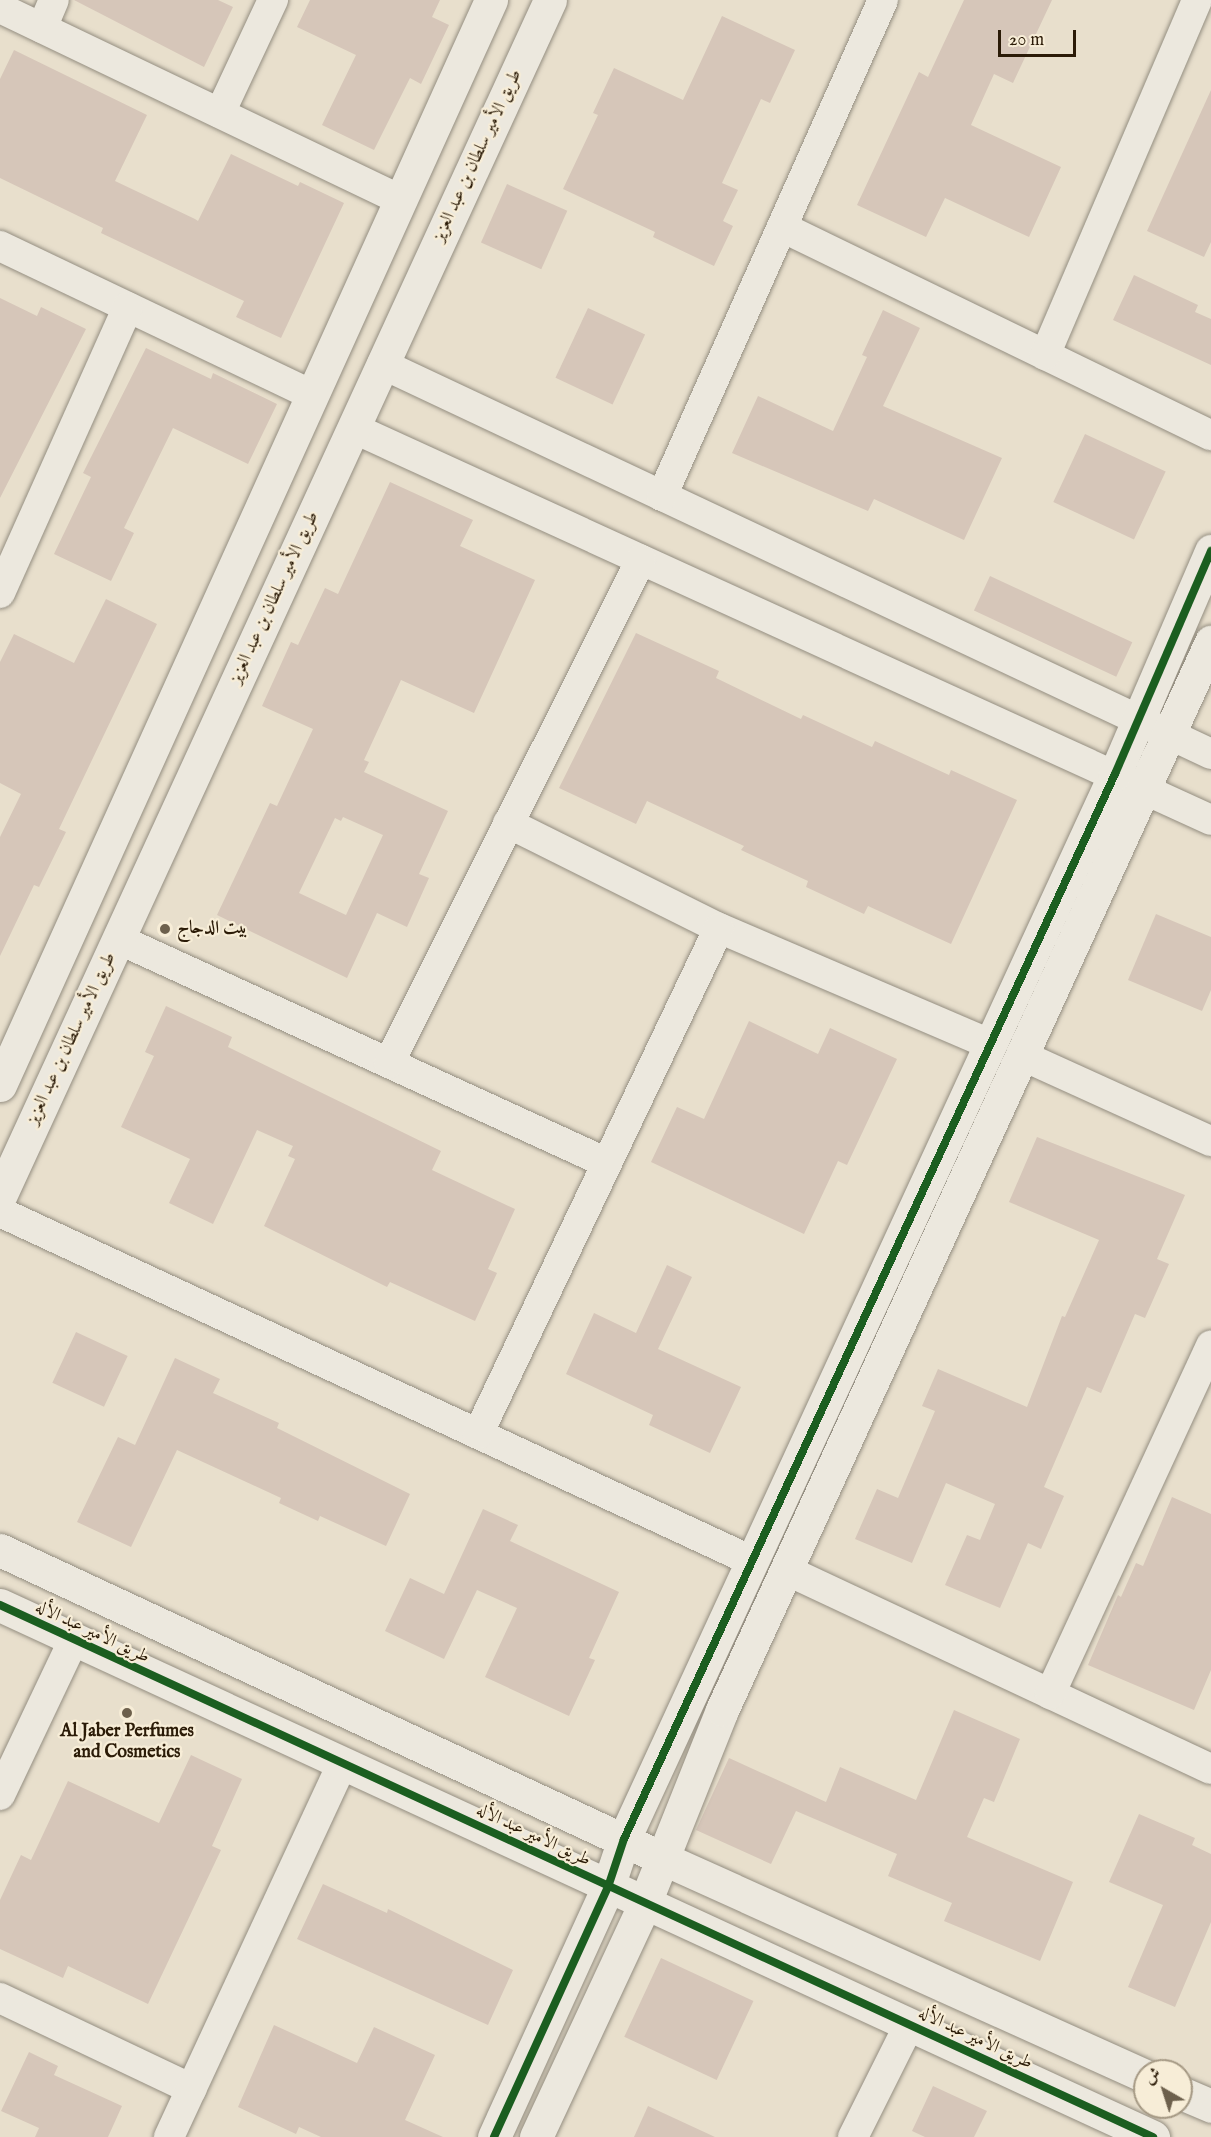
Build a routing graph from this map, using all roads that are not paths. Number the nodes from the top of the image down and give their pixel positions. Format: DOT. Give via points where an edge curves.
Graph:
graph roads {
  1 [pos="54,0"];
  2 [pos="273,0"];
  3 [pos="491,0"];
  4 [pos="550,0"];
  5 [pos="883,0"];
  6 [pos="1197,0"];
  7 [pos="0,8"];
  8 [pos="42,28"];
  9 [pos="220,113"];
  10 [pos="401,200"];
  11 [pos="782,227"];
  12 [pos="0,246"];
  13 [pos="128,307"];
  14 [pos="1045,355"];
  15 [pos="382,364"];
  16 [pos="312,395"];
  17 [pos="353,428"];
  18 [pos="1211,435"];
  19 [pos="662,496"];
  20 [pos="1211,551"];
  21 [pos="641,559"];
  22 [pos="0,593"];
  23 [pos="1211,642"];
  24 [pos="1137,720"];
  25 [pos="1171,736"];
  26 [pos="1211,754"];
  27 [pos="1115,774"];
  28 [pos="1146,790"];
  29 [pos="1211,820"];
  30 [pos="508,823"];
  31 [pos="719,928"];
  32 [pos="118,939"];
  33 [pos="990,1044"];
  34 [pos="1021,1055"];
  35 [pos="389,1063"];
  36 [pos="0,1082"];
  37 [pos="1211,1141"];
  38 [pos="607,1163"];
  39 [pos="0,1196"];
  40 [pos="0,1212"];
  41 [pos="1211,1345"];
  42 [pos="478,1434"];
  43 [pos="0,1550"];
  44 [pos="752,1561"];
  45 [pos="786,1570"];
  46 [pos="0,1605"];
  47 [pos="73,1641"];
  48 [pos="1050,1694"];
  49 [pos="342,1765"];
  50 [pos="1211,1768"];
  51 [pos="0,1795"];
  52 [pos="624,1839"];
  53 [pos="664,1859"];
  54 [pos="608,1887"];
  55 [pos="644,1905"];
  56 [pos="0,1998"];
  57 [pos="909,2025"];
  58 [pos="1133,2071"];
  59 [pos="192,2089"];
  60 [pos="170,2137"];
  61 [pos="494,2137"];
  62 [pos="536,2137"];
  63 [pos="853,2137"];
  64 [pos="1154,2137"];
  1 -- 8 [label="street"];
  2 -- 9 [label="street"];
  3 -- 10 [label="street"];
  4 -- 15 [label="street, طريق الأمير سلطان بن عبد العزيز"];
  5 -- 11 [label="street"];
  6 -- 14 [label="street"];
  7 -- 8 [label="street"];
  8 -- 9 [label="street"];
  9 -- 10 [label="street"];
  10 -- 16 [label="street"];
  11 -- 14 [label="street"];
  11 -- 19 [label="street"];
  12 -- 13 [label="street"];
  13 -- 16 [label="street"];
  13 -- 22 [label="street"];
  14 -- 18 [label="street"];
  15 -- 17 [label="street, طريق الأمير سلطان بن عبد العزيز"];
  15 -- 19 [label="street"];
  16 -- 36 [label="street"];
  17 -- 21 [label="street"];
  17 -- 32 [label="street, طريق الأمير سلطان بن عبد العزيز"];
  19 -- 24 [label="street"];
  20 -- 24 [label="street"];
  21 -- 27 [label="street"];
  21 -- 30 [label="street"];
  23 -- 25 [label="street"];
  24 -- 25 [label="street"];
  24 -- 27 [label="street"];
  25 -- 26 [label="street"];
  25 -- 28 [label="street"];
  27 -- 28 [label="street"];
  27 -- 33 [label="street"];
  28 -- 29 [label="street"];
  28 -- 34 [label="street"];
  30 -- 31 [label="street"];
  30 -- 35 [label="street"];
  31 -- 33 [label="street"];
  31 -- 38 [label="street"];
  32 -- 35 [label="street"];
  32 -- 39 [label="street, طريق الأمير سلطان بن عبد العزيز"];
  33 -- 44 [label="street"];
  34 -- 37 [label="street"];
  34 -- 45 [label="street"];
  35 -- 38 [label="street"];
  38 -- 42 [label="street"];
  40 -- 42 [label="street"];
  41 -- 48 [label="street"];
  42 -- 44 [label="street"];
  43 -- 52 [label="street, طريق الأمير عبد الأله"];
  44 -- 52 [label="street"];
  45 -- 48 [label="street"];
  45 -- 53 [label="street" via="722,1710"];
  46 -- 47 [label="street, طريق الأمير عبد الأله"];
  47 -- 49 [label="street, طريق الأمير عبد الأله"];
  47 -- 51 [label="street"];
  48 -- 50 [label="street"];
  49 -- 54 [label="street, طريق الأمير عبد الأله"];
  49 -- 59 [label="street"];
  52 -- 53 [label="street, طريق الأمير عبد الأله"];
  52 -- 54 [label="street"];
  53 -- 55 [label="street"];
  53 -- 58 [label="street, طريق الأمير عبد الأله"];
  54 -- 55 [label="street, طريق الأمير عبد الأله"];
  54 -- 61 [label="street"];
  55 -- 57 [label="street, طريق الأمير عبد الأله"];
  55 -- 62 [label="street"];
  56 -- 59 [label="street"];
  57 -- 63 [label="street"];
  57 -- 64 [label="street, طريق الأمير عبد الأله"];
  59 -- 60 [label="street"];
}
